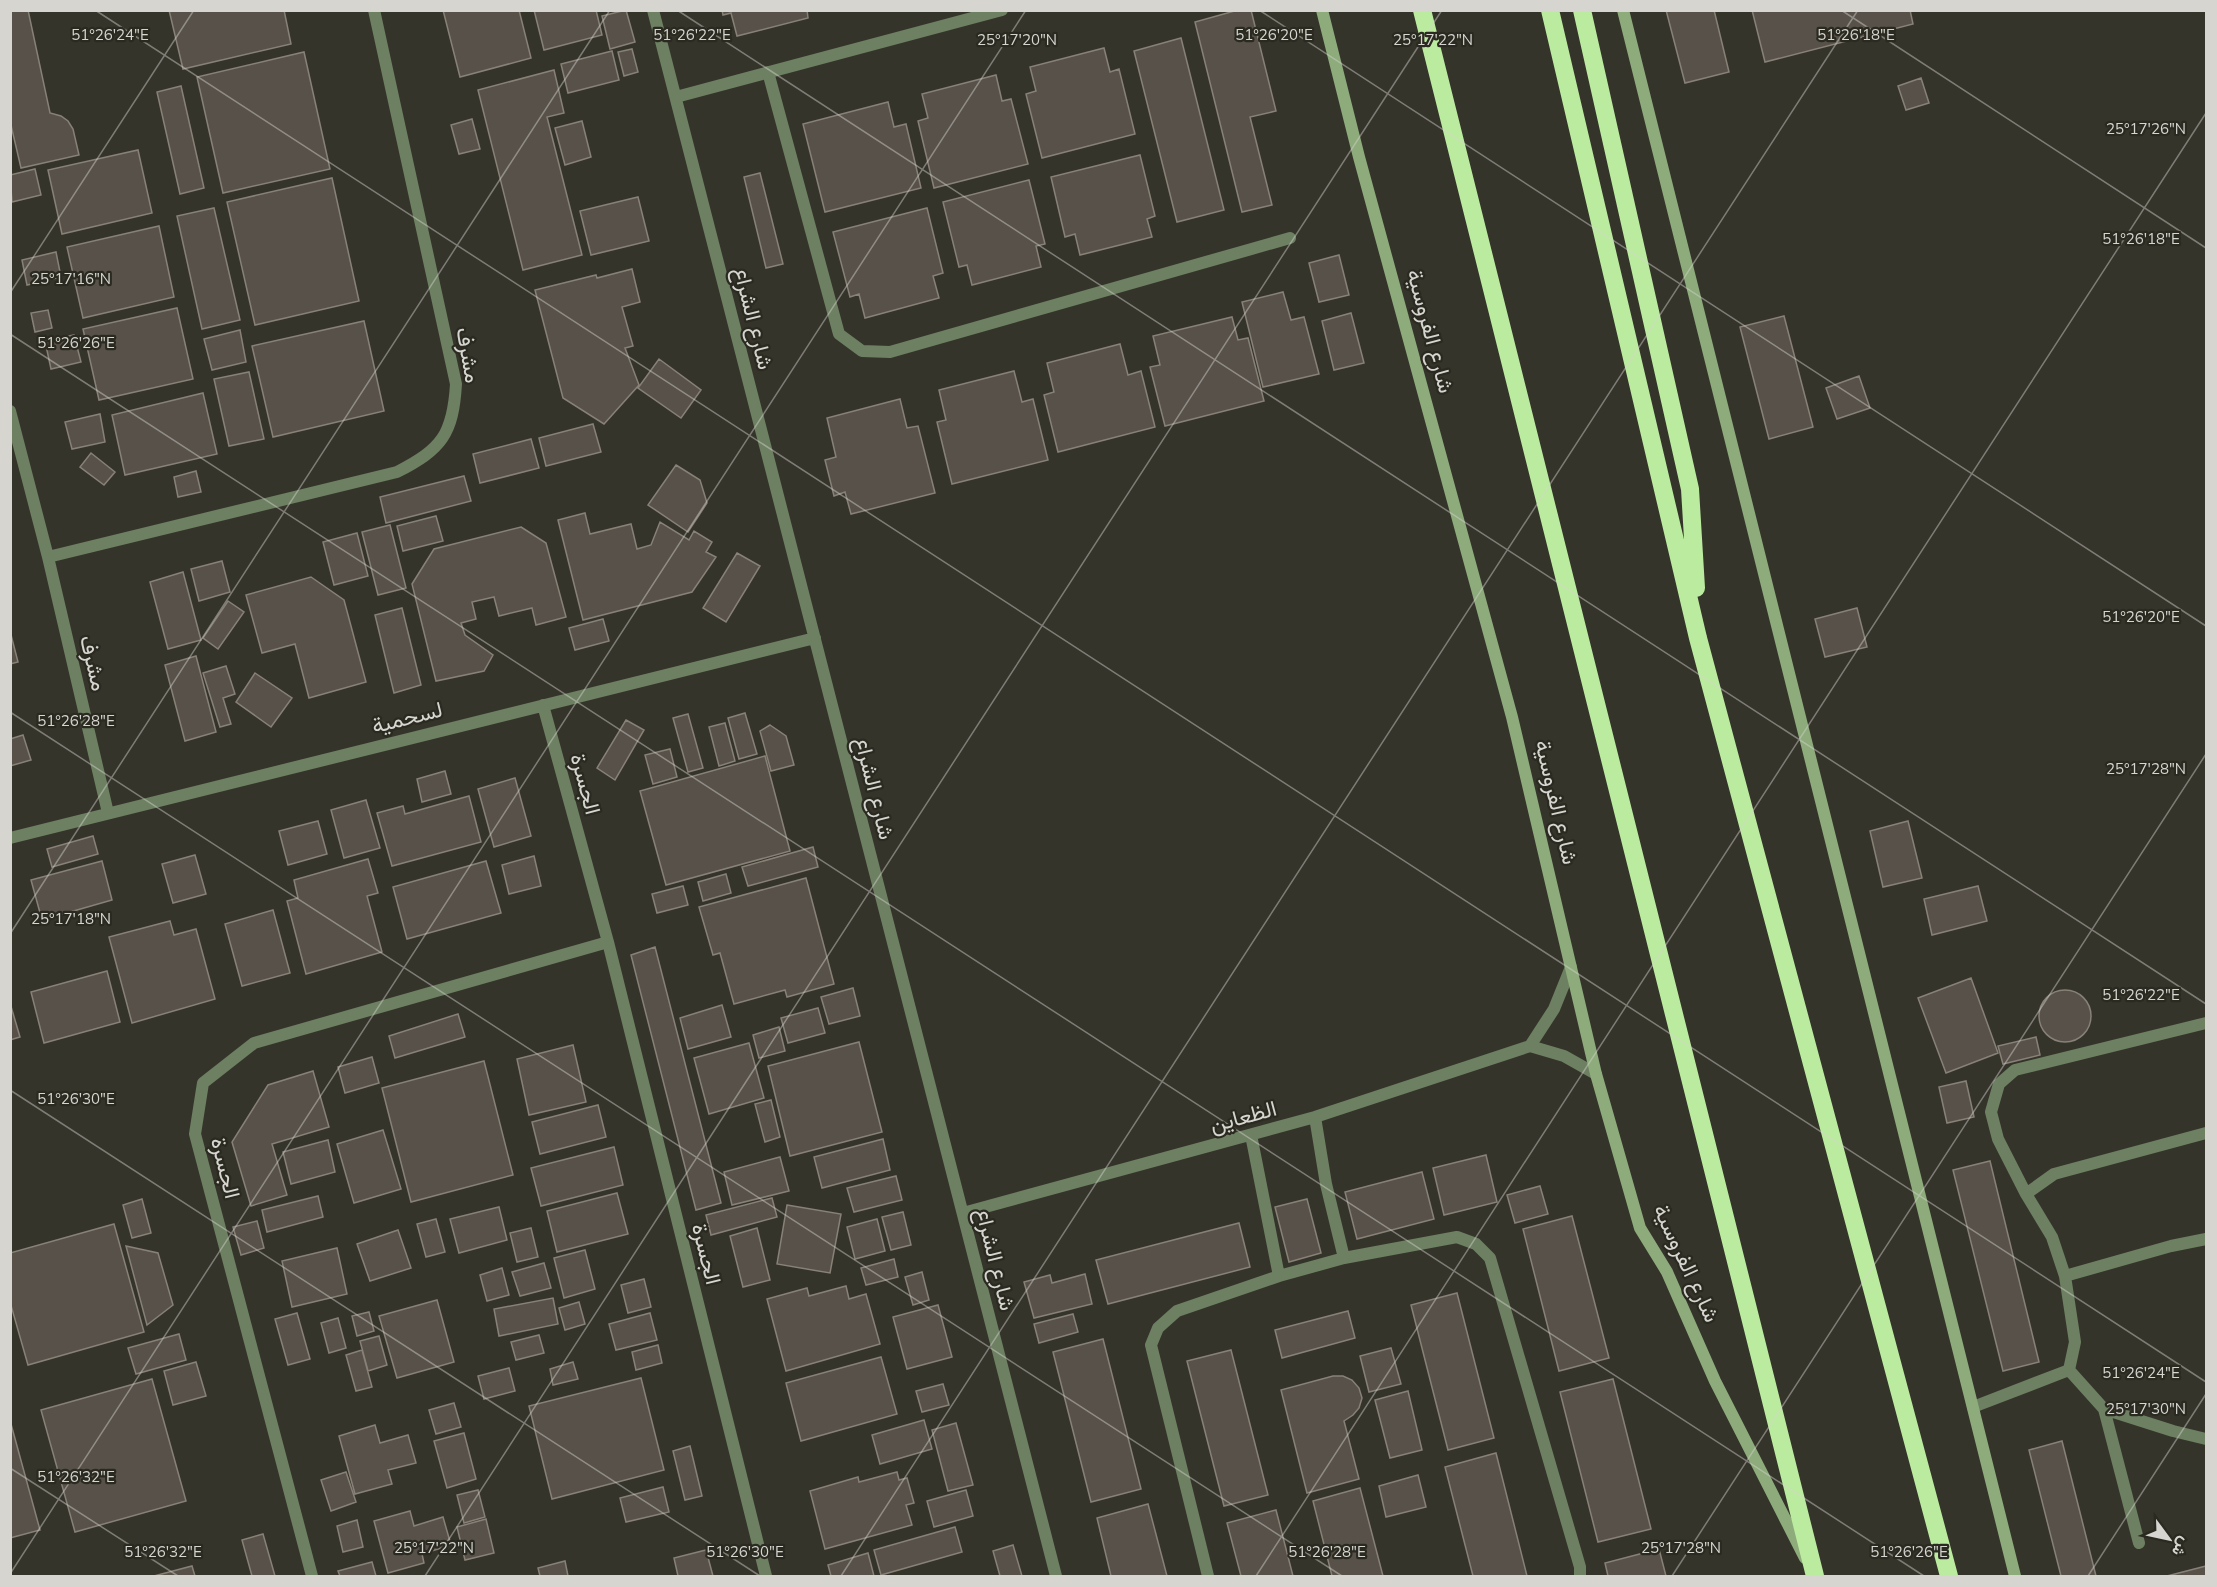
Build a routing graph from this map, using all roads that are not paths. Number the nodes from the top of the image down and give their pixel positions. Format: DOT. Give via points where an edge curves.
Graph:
graph roads {
  1 [pos="374,10"];
  2 [pos="653,10"];
  3 [pos="1002,10"];
  4 [pos="1322,10"];
  5 [pos="1422,10"];
  6 [pos="1550,10"];
  7 [pos="1582,10"];
  8 [pos="1623,10"];
  9 [pos="768,72"];
  10 [pos="676,97"];
  11 [pos="1290,238"];
  12 [pos="10,411"];
  13 [pos="48,557"];
  14 [pos="815,638"];
  15 [pos="1698,638"];
  16 [pos="543,705"];
  17 [pos="108,813"];
  18 [pos="10,838"];
  19 [pos="608,942"];
  20 [pos="1571,968"];
  21 [pos="2206,1023"];
  22 [pos="1530,1046"];
  23 [pos="1596,1074"];
  24 [pos="1315,1117"];
  25 [pos="2206,1133"];
  26 [pos="1251,1135"];
  27 [pos="2026,1194"];
  28 [pos="963,1213"];
  29 [pos="2206,1239"];
  30 [pos="1344,1258"];
  31 [pos="1279,1276"];
  32 [pos="2065,1276"];
  33 [pos="2069,1371"];
  34 [pos="1972,1407"];
  35 [pos="2104,1409"];
  36 [pos="2206,1439"];
  37 [pos="2139,1543"];
  38 [pos="312,1576"];
  39 [pos="766,1576"];
  40 [pos="1056,1576"];
  41 [pos="1208,1576"];
  42 [pos="1580,1576"];
  43 [pos="1814,1576"];
  44 [pos="1949,1576"];
  45 [pos="2015,1576"];
  1 -- 13 [label="street, مشرف" via="456,384 454,412 443,438 423,459 397,472"];
  2 -- 10 [label="street, شارع الشراع"];
  3 -- 9 [label="street"];
  4 -- 20 [label="main road, شارع الفروسية" via="1512,717"];
  5 -- 43 [label="highway, شارع الفروسية"];
  6 -- 15 [label="highway"];
  7 -- 15 [label="highway" via="1690,489"];
  8 -- 34 [label="main road"];
  9 -- 10 [label="street"];
  9 -- 11 [label="street" via="839,334 862,351 891,352"];
  10 -- 14 [label="street, شارع الشراع"];
  12 -- 13 [label="street, مشرف"];
  13 -- 17 [label="street, مشرف"];
  14 -- 16 [label="street, لسحمية"];
  14 -- 28 [label="street, شارع الشراع"];
  15 -- 44 [label="highway"];
  16 -- 17 [label="street, لسحمية"];
  16 -- 19 [label="street, الجسرة"];
  17 -- 18 [label="street, لسحمية"];
  19 -- 38 [label="street, الجسرة" via="254,1043 203,1083 195,1134"];
  19 -- 39 [label="street, الجسرة"];
  20 -- 22 [label="street" via="1554,1009"];
  20 -- 23 [label="main road, شارع الفروسية"];
  21 -- 27 [label="street" via="2014,1070 1999,1084 1990,1112 1998,1139"];
  22 -- 23 [label="street" via="1564,1056"];
  22 -- 24 [label="street, الظعاين"];
  23 -- 43 [label="main road, شارع الفروسية" via="1640,1228 1667,1272 1716,1381"];
  24 -- 26 [label="street, الظعاين"];
  24 -- 30 [label="street"];
  25 -- 27 [label="street" via="2054,1174"];
  26 -- 28 [label="street, الظعاين"];
  26 -- 31 [label="street"];
  27 -- 32 [label="street" via="2052,1237"];
  28 -- 40 [label="street, شارع الشراع"];
  29 -- 32 [label="street"];
  30 -- 31 [label="street"];
  30 -- 42 [label="street" via="1457,1237 1476,1244 1490,1258"];
  31 -- 41 [label="street" via="1177,1311 1158,1328 1151,1345"];
  32 -- 33 [label="street" via="2075,1342"];
  33 -- 34 [label="street"];
  33 -- 35 [label="street"];
  34 -- 45 [label="main road"];
  35 -- 36 [label="street"];
  35 -- 37 [label="street"];
}
